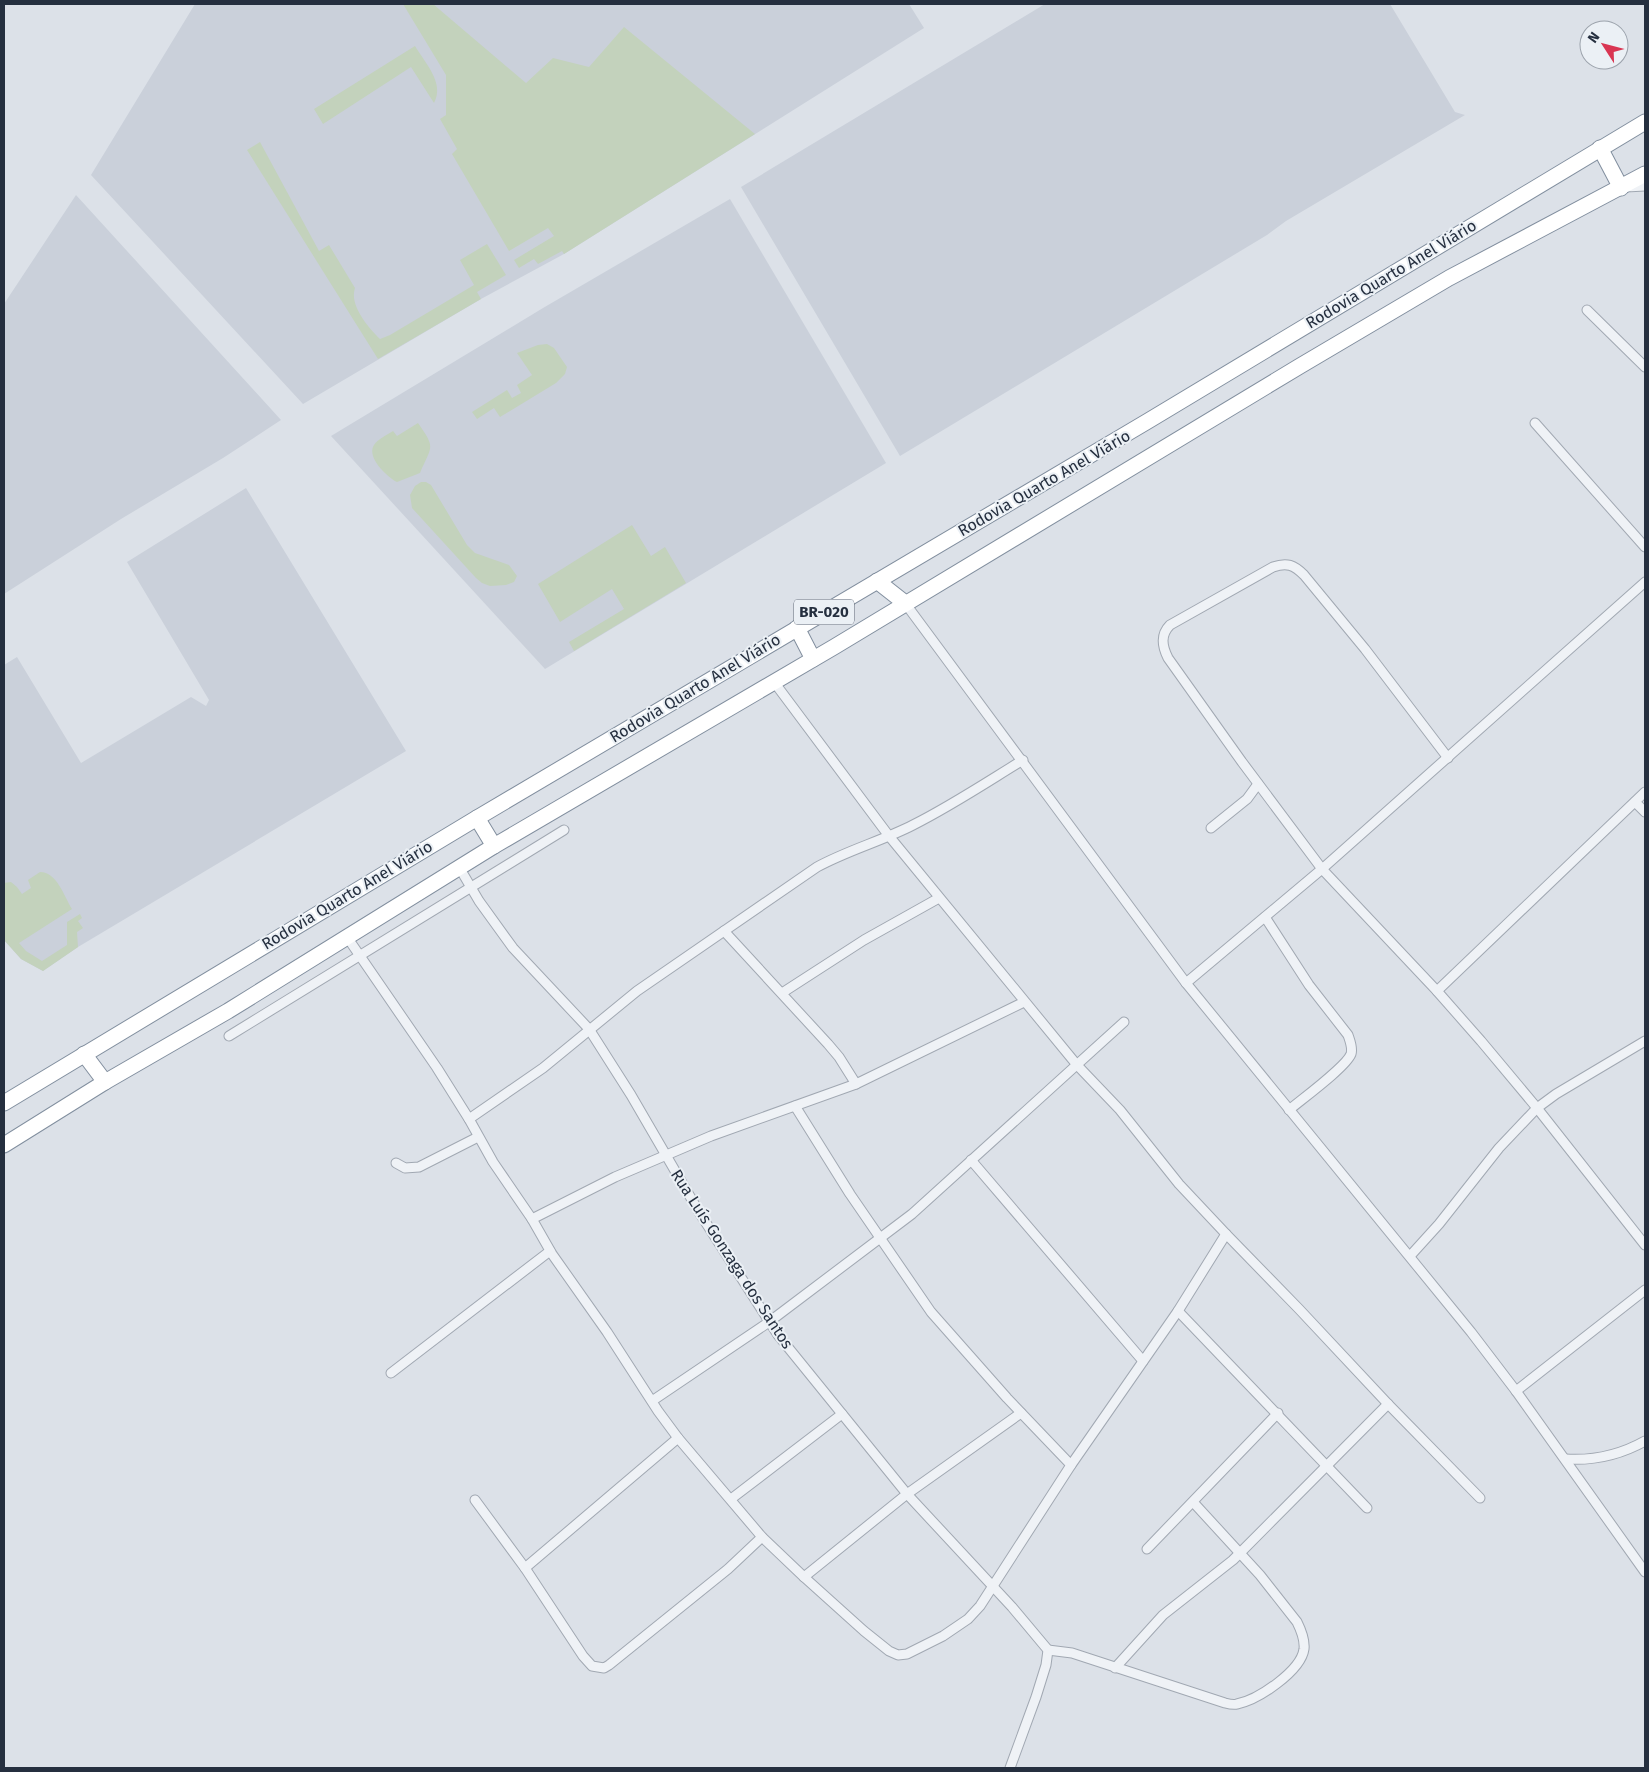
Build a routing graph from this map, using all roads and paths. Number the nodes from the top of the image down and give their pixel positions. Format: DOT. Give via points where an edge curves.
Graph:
graph roads {
  1 [pos="1645,122"];
  2 [pos="1600,148"];
  3 [pos="1645,174"];
  4 [pos="1645,186"];
  5 [pos="1621,188"];
  6 [pos="1587,310"];
  7 [pos="1645,367"];
  8 [pos="1535,423"];
  9 [pos="1645,546"];
  10 [pos="877,581"];
  11 [pos="1645,582"];
  12 [pos="905,603"];
  13 [pos="797,628"];
  14 [pos="813,659"];
  15 [pos="774,682"];
  16 [pos="1448,758"];
  17 [pos="1023,760"];
  18 [pos="1258,784"];
  19 [pos="1645,792"];
  20 [pos="1635,802"];
  21 [pos="1645,812"];
  22 [pos="477,818"];
  23 [pos="1210,828"];
  24 [pos="564,830"];
  25 [pos="889,836"];
  26 [pos="494,846"];
  27 [pos="459,867"];
  28 [pos="1322,869"];
  29 [pos="470,887"];
  30 [pos="939,898"];
  31 [pos="1265,917"];
  32 [pos="724,931"];
  33 [pos="347,937"];
  34 [pos="360,956"];
  35 [pos="1186,983"];
  36 [pos="1437,992"];
  37 [pos="782,993"];
  38 [pos="1024,1002"];
  39 [pos="1124,1022"];
  40 [pos="589,1029"];
  41 [pos="229,1036"];
  42 [pos="1645,1041"];
  43 [pos="84,1054"];
  44 [pos="1077,1065"];
  45 [pos="105,1082"];
  46 [pos="856,1084"];
  47 [pos="4,1103"];
  48 [pos="795,1106"];
  49 [pos="1537,1108"];
  50 [pos="1290,1110"];
  51 [pos="469,1119"];
  52 [pos="478,1137"];
  53 [pos="4,1145"];
  54 [pos="666,1155"];
  55 [pos="971,1160"];
  56 [pos="396,1163"];
  57 [pos="532,1220"];
  58 [pos="1226,1234"];
  59 [pos="880,1238"];
  60 [pos="1645,1245"];
  61 [pos="550,1251"];
  62 [pos="1410,1256"];
  63 [pos="1645,1290"];
  64 [pos="1178,1311"];
  65 [pos="769,1322"];
  66 [pos="1143,1361"];
  67 [pos="391,1373"];
  68 [pos="1516,1391"];
  69 [pos="652,1402"];
  70 [pos="1388,1404"];
  71 [pos="842,1414"];
  72 [pos="1021,1414"];
  73 [pos="1278,1414"];
  74 [pos="678,1438"];
  75 [pos="1645,1441"];
  76 [pos="1565,1459"];
  77 [pos="1071,1465"];
  78 [pos="1326,1465"];
  79 [pos="908,1494"];
  80 [pos="1480,1498"];
  81 [pos="731,1499"];
  82 [pos="475,1500"];
  83 [pos="1193,1502"];
  84 [pos="1367,1508"];
  85 [pos="762,1537"];
  86 [pos="1147,1549"];
  87 [pos="1240,1553"];
  88 [pos="525,1568"];
  89 [pos="1645,1572"];
  90 [pos="804,1577"];
  91 [pos="993,1587"];
  92 [pos="1048,1650"];
  93 [pos="1115,1668"];
  94 [pos="1010,1768"];
  1 -- 2 [label="highway, Rodovia Quarto Anel Viário / BR-020"];
  2 -- 5 [label="highway"];
  2 -- 10 [label="highway, Rodovia Quarto Anel Viário / BR-020"];
  3 -- 5 [label="highway, Rodovia Quarto Anel Viário / BR-020"];
  4 -- 5 [label="street"];
  5 -- 12 [label="highway, Rodovia Quarto Anel Viário / BR-020" via="1449,278"];
  6 -- 7 [label="street"];
  8 -- 9 [label="street"];
  10 -- 12 [label="highway"];
  10 -- 13 [label="highway, Rodovia Quarto Anel Viário / BR-020"];
  11 -- 16 [label="street"];
  12 -- 14 [label="highway, Rodovia Quarto Anel Viário / BR-020"];
  12 -- 17 [label="street"];
  13 -- 14 [label="highway"];
  13 -- 22 [label="highway, Rodovia Quarto Anel Viário / BR-020"];
  14 -- 15 [label="highway, Rodovia Quarto Anel Viário / BR-020"];
  15 -- 25 [label="street"];
  15 -- 26 [label="highway, Rodovia Quarto Anel Viário / BR-020"];
  16 -- 18 [label="street" via="1304,575 1295,566 1281,564 1170,624 1163,640 1168,658"];
  16 -- 28 [label="street"];
  17 -- 25 [label="street" via="948,806"];
  17 -- 35 [label="street"];
  18 -- 23 [label="street" via="1247,799"];
  18 -- 28 [label="street"];
  19 -- 20 [label="street"];
  20 -- 21 [label="street"];
  20 -- 36 [label="street"];
  22 -- 26 [label="highway"];
  22 -- 43 [label="highway, Rodovia Quarto Anel Viário / BR-020"];
  24 -- 29 [label="street"];
  25 -- 30 [label="street"];
  25 -- 32 [label="street" via="818,867"];
  26 -- 27 [label="highway, Rodovia Quarto Anel Viário / BR-020"];
  27 -- 29 [label="street, Rua Luís Gonzaga dos Santos"];
  27 -- 33 [label="highway, Rodovia Quarto Anel Viário / BR-020"];
  28 -- 31 [label="street"];
  28 -- 36 [label="street"];
  29 -- 34 [label="street"];
  29 -- 40 [label="street, Rua Luís Gonzaga dos Santos" via="513,948"];
  30 -- 37 [label="street" via="864,940"];
  30 -- 38 [label="street"];
  31 -- 35 [label="street"];
  31 -- 50 [label="street" via="1351,1044 1352,1053 1344,1064"];
  32 -- 37 [label="street"];
  32 -- 40 [label="street" via="637,990"];
  33 -- 34 [label="street"];
  33 -- 45 [label="highway, Rodovia Quarto Anel Viário / BR-020"];
  34 -- 41 [label="street"];
  34 -- 51 [label="street"];
  35 -- 50 [label="street"];
  36 -- 49 [label="street"];
  37 -- 46 [label="street" via="839,1057"];
  38 -- 44 [label="street"];
  38 -- 46 [label="street"];
  39 -- 44 [label="street"];
  40 -- 51 [label="street" via="543,1068"];
  40 -- 54 [label="street, Rua Luís Gonzaga dos Santos"];
  42 -- 49 [label="street"];
  43 -- 45 [label="highway"];
  43 -- 47 [label="highway, Rodovia Quarto Anel Viário / BR-020"];
  44 -- 55 [label="street"];
  44 -- 58 [label="street"];
  45 -- 53 [label="highway, Rodovia Quarto Anel Viário / BR-020"];
  46 -- 48 [label="street"];
  48 -- 54 [label="street" via="735,1126"];
  48 -- 59 [label="street"];
  49 -- 60 [label="street"];
  49 -- 62 [label="street" via="1499,1148"];
  50 -- 62 [label="street"];
  51 -- 52 [label="street"];
  52 -- 56 [label="street" via="419,1167 406,1168"];
  52 -- 57 [label="street"];
  54 -- 57 [label="street"];
  54 -- 65 [label="street, Rua Luís Gonzaga dos Santos"];
  55 -- 59 [label="street" via="912,1214"];
  55 -- 66 [label="street"];
  57 -- 61 [label="street"];
  58 -- 64 [label="street"];
  58 -- 70 [label="street"];
  59 -- 65 [label="street"];
  59 -- 72 [label="street" via="931,1312"];
  61 -- 67 [label="street"];
  61 -- 69 [label="street"];
  62 -- 68 [label="street"];
  63 -- 68 [label="street"];
  64 -- 66 [label="street"];
  64 -- 73 [label="street"];
  65 -- 69 [label="street"];
  65 -- 71 [label="street, Rua Luís Gonzaga dos Santos"];
  66 -- 77 [label="street"];
  68 -- 76 [label="street"];
  69 -- 74 [label="street"];
  70 -- 78 [label="street"];
  70 -- 80 [label="street"];
  71 -- 79 [label="street, Rua Luís Gonzaga dos Santos"];
  71 -- 81 [label="street"];
  72 -- 77 [label="street"];
  72 -- 79 [label="street"];
  73 -- 78 [label="street"];
  73 -- 83 [label="street"];
  74 -- 81 [label="street"];
  74 -- 88 [label="street"];
  75 -- 76 [label="street" via="1606,1457"];
  76 -- 89 [label="street"];
  77 -- 91 [label="street"];
  78 -- 84 [label="street"];
  78 -- 87 [label="street"];
  79 -- 90 [label="street"];
  79 -- 91 [label="street, Rua Luís Gonzaga dos Santos"];
  81 -- 85 [label="street"];
  82 -- 88 [label="street"];
  83 -- 86 [label="street"];
  83 -- 87 [label="street"];
  85 -- 88 [label="street" via="728,1569 604,1668 592,1666 583,1656"];
  85 -- 90 [label="street"];
  87 -- 93 [label="street" via="1163,1615"];
  87 -- 93 [label="street" via="1279,1598 1301,1631 1304,1649 1286,1678 1237,1704 1216,1701"];
  90 -- 91 [label="street" via="878,1644 898,1655 934,1642 968,1619"];
  91 -- 92 [label="street, Rua Luís Gonzaga dos Santos"];
  92 -- 93 [label="street" via="1072,1653"];
  92 -- 94 [label="street" via="1046,1666"];
}
